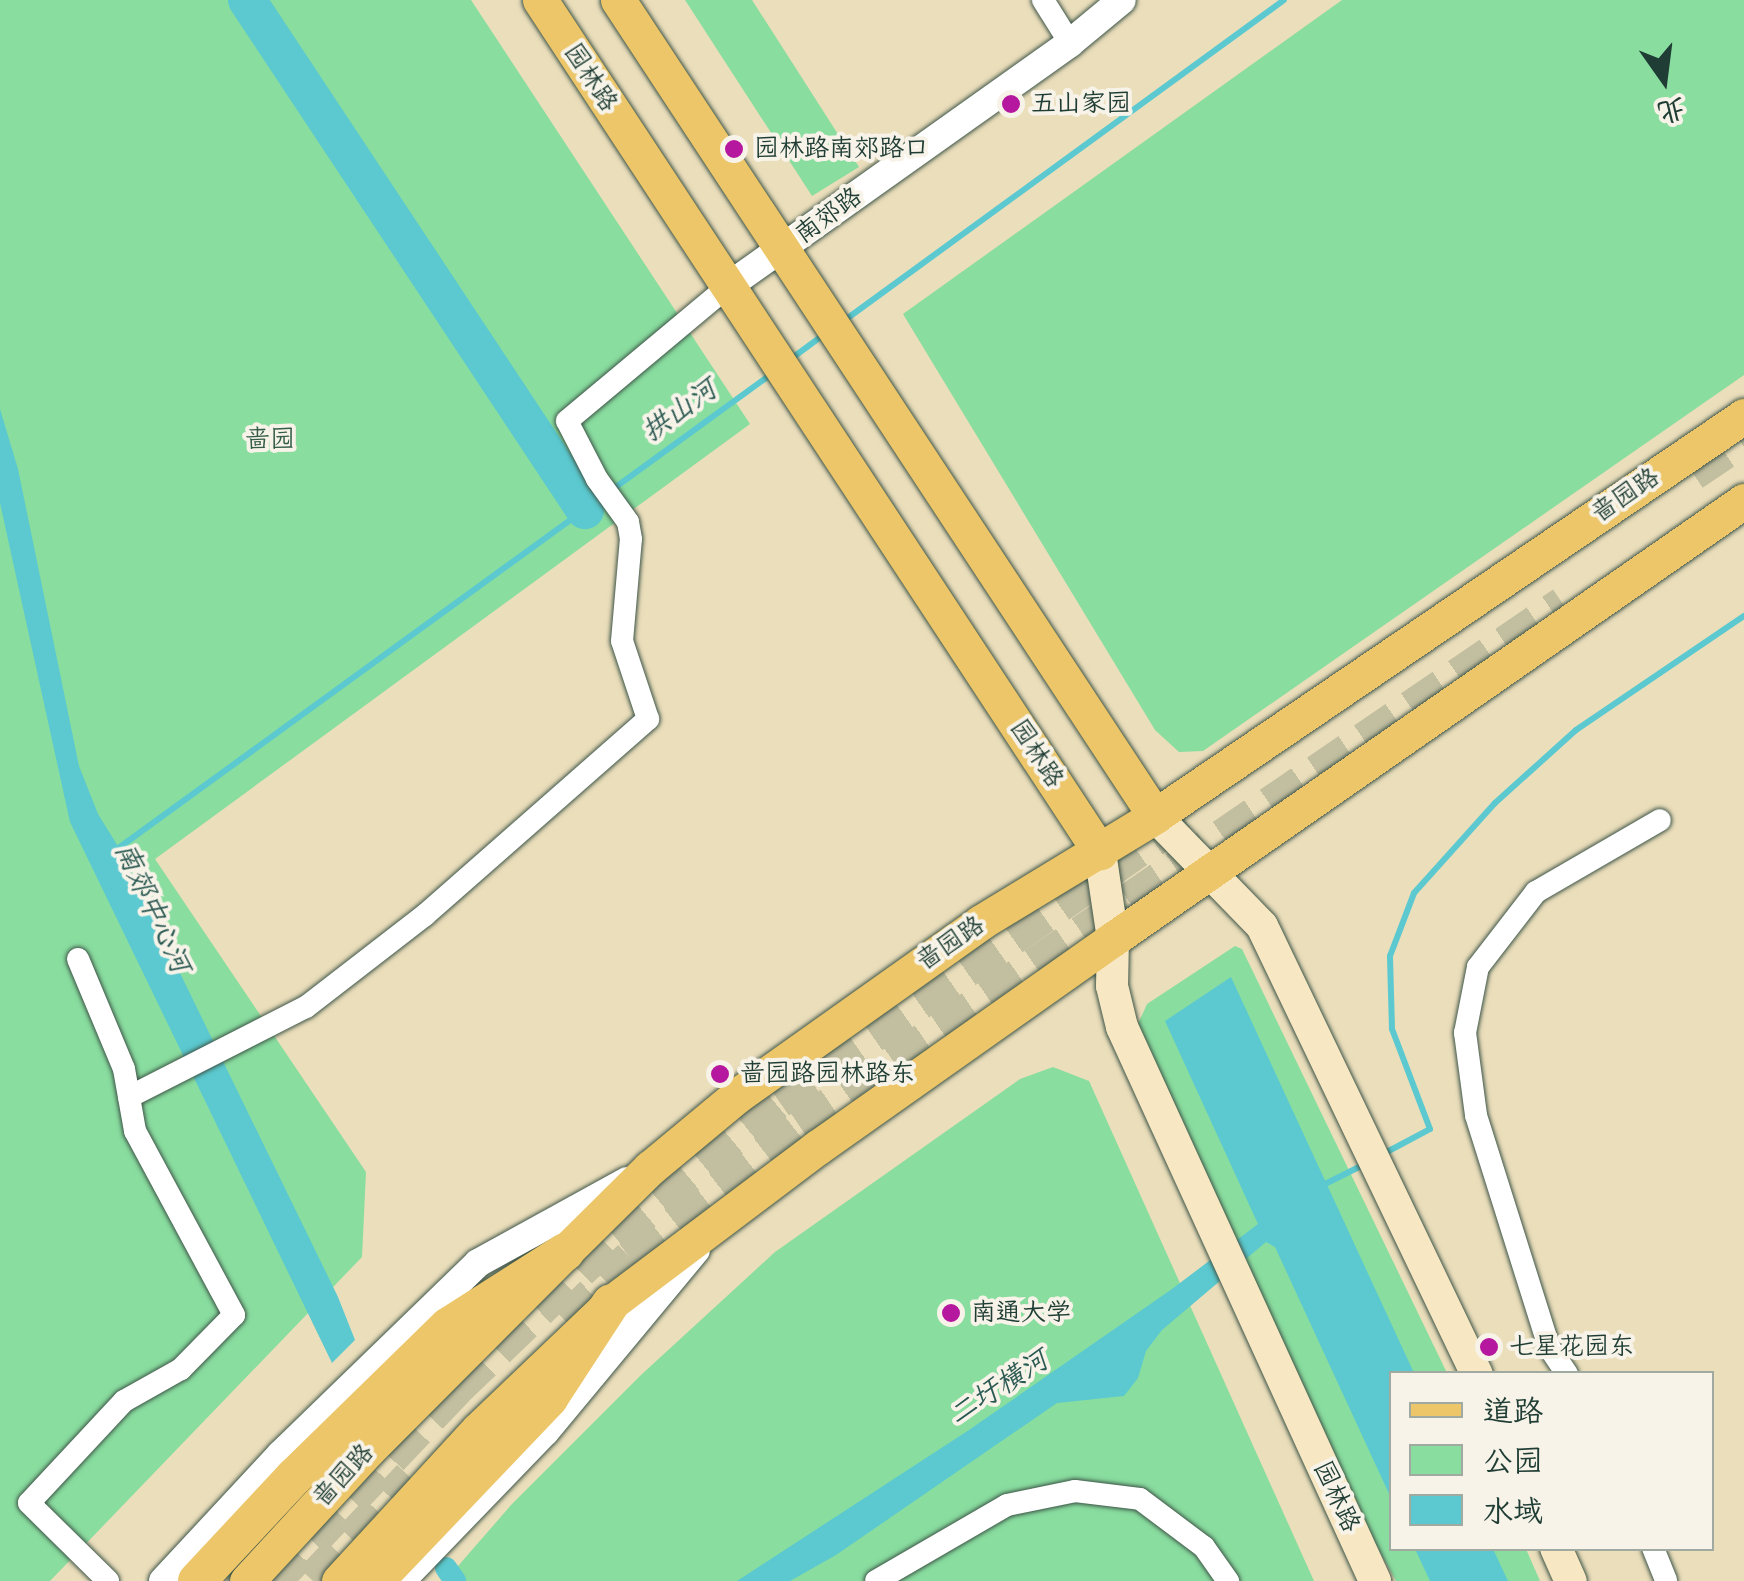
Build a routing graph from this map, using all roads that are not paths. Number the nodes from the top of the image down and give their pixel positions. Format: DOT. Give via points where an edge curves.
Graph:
graph roads {
  1 [pos="540,0"];
  2 [pos="618,0"];
  3 [pos="1043,0"];
  4 [pos="1115,2"];
  5 [pos="1070,43"];
  6 [pos="782,249"];
  7 [pos="727,287"];
  8 [pos="1744,416"];
  9 [pos="1744,501"];
  10 [pos="1155,816"];
  11 [pos="1660,820"];
  12 [pos="1100,852"];
  13 [pos="1207,875"];
  14 [pos="1113,939"];
  15 [pos="78,959"];
  16 [pos="129,1097"];
  17 [pos="650,1168"];
  18 [pos="721,1220"];
  19 [pos="565,1252"];
  20 [pos="611,1303"];
  21 [pos="1476,1371"];
  22 [pos="1565,1371"];
  23 [pos="1557,1551"];
  24 [pos="1653,1551"];
  25 [pos="108,1581"];
  26 [pos="163,1581"];
  27 [pos="197,1581"];
  28 [pos="247,1581"];
  29 [pos="339,1581"];
  30 [pos="375,1581"];
  31 [pos="401,1581"];
  32 [pos="876,1581"];
  33 [pos="1228,1581"];
  34 [pos="1374,1581"];
  35 [pos="1571,1581"];
  36 [pos="1666,1581"];
  1 -- 7 [label="main road, 园林路"];
  2 -- 6 [label="main road"];
  3 -- 5 [label="street"];
  4 -- 5 [label="street, 南郊路"];
  5 -- 6 [label="street, 南郊路"];
  6 -- 7 [label="street, 南郊路"];
  6 -- 10 [label="main road"];
  7 -- 12 [label="main road, 园林路"];
  7 -- 16 [label="street" via="566,421 628,522 622,641 648,719 425,915 306,1007"];
  8 -- 10 [label="main road, 啬园路"];
  9 -- 13 [label="main road"];
  10 -- 12 [label="main road, 啬园路"];
  10 -- 13 [label="main road"];
  11 -- 22 [label="street" via="1536,892 1478,967 1465,1033 1476,1115 1549,1347"];
  12 -- 14 [label="main road, 园林路"];
  12 -- 17 [label="main road, 啬园路" via="981,922 762,1076"];
  13 -- 14 [label="main road"];
  13 -- 21 [label="main road" via="1262,926"];
  14 -- 18 [label="main road"];
  14 -- 34 [label="main road, 园林路" via="1112,986 1122,1027"];
  15 -- 16 [label="street"];
  16 -- 25 [label="street" via="135,1131 234,1316 181,1369 124,1401 28,1503"];
  17 -- 19 [label="main road, 啬园路"];
  17 -- 26 [label="street" via="478,1263 280,1454"];
  18 -- 20 [label="main road"];
  18 -- 31 [label="street" via="545,1432"];
  19 -- 27 [label="highway" via="449,1326"];
  19 -- 28 [label="main road, 啬园路"];
  20 -- 29 [label="main road" via="478,1430"];
  20 -- 30 [label="highway" via="549,1398"];
  23 -- 35 [label="main road"];
  24 -- 36 [label="street"];
  32 -- 33 [label="street" via="1007,1505 1075,1491 1140,1499 1204,1547"];
}
